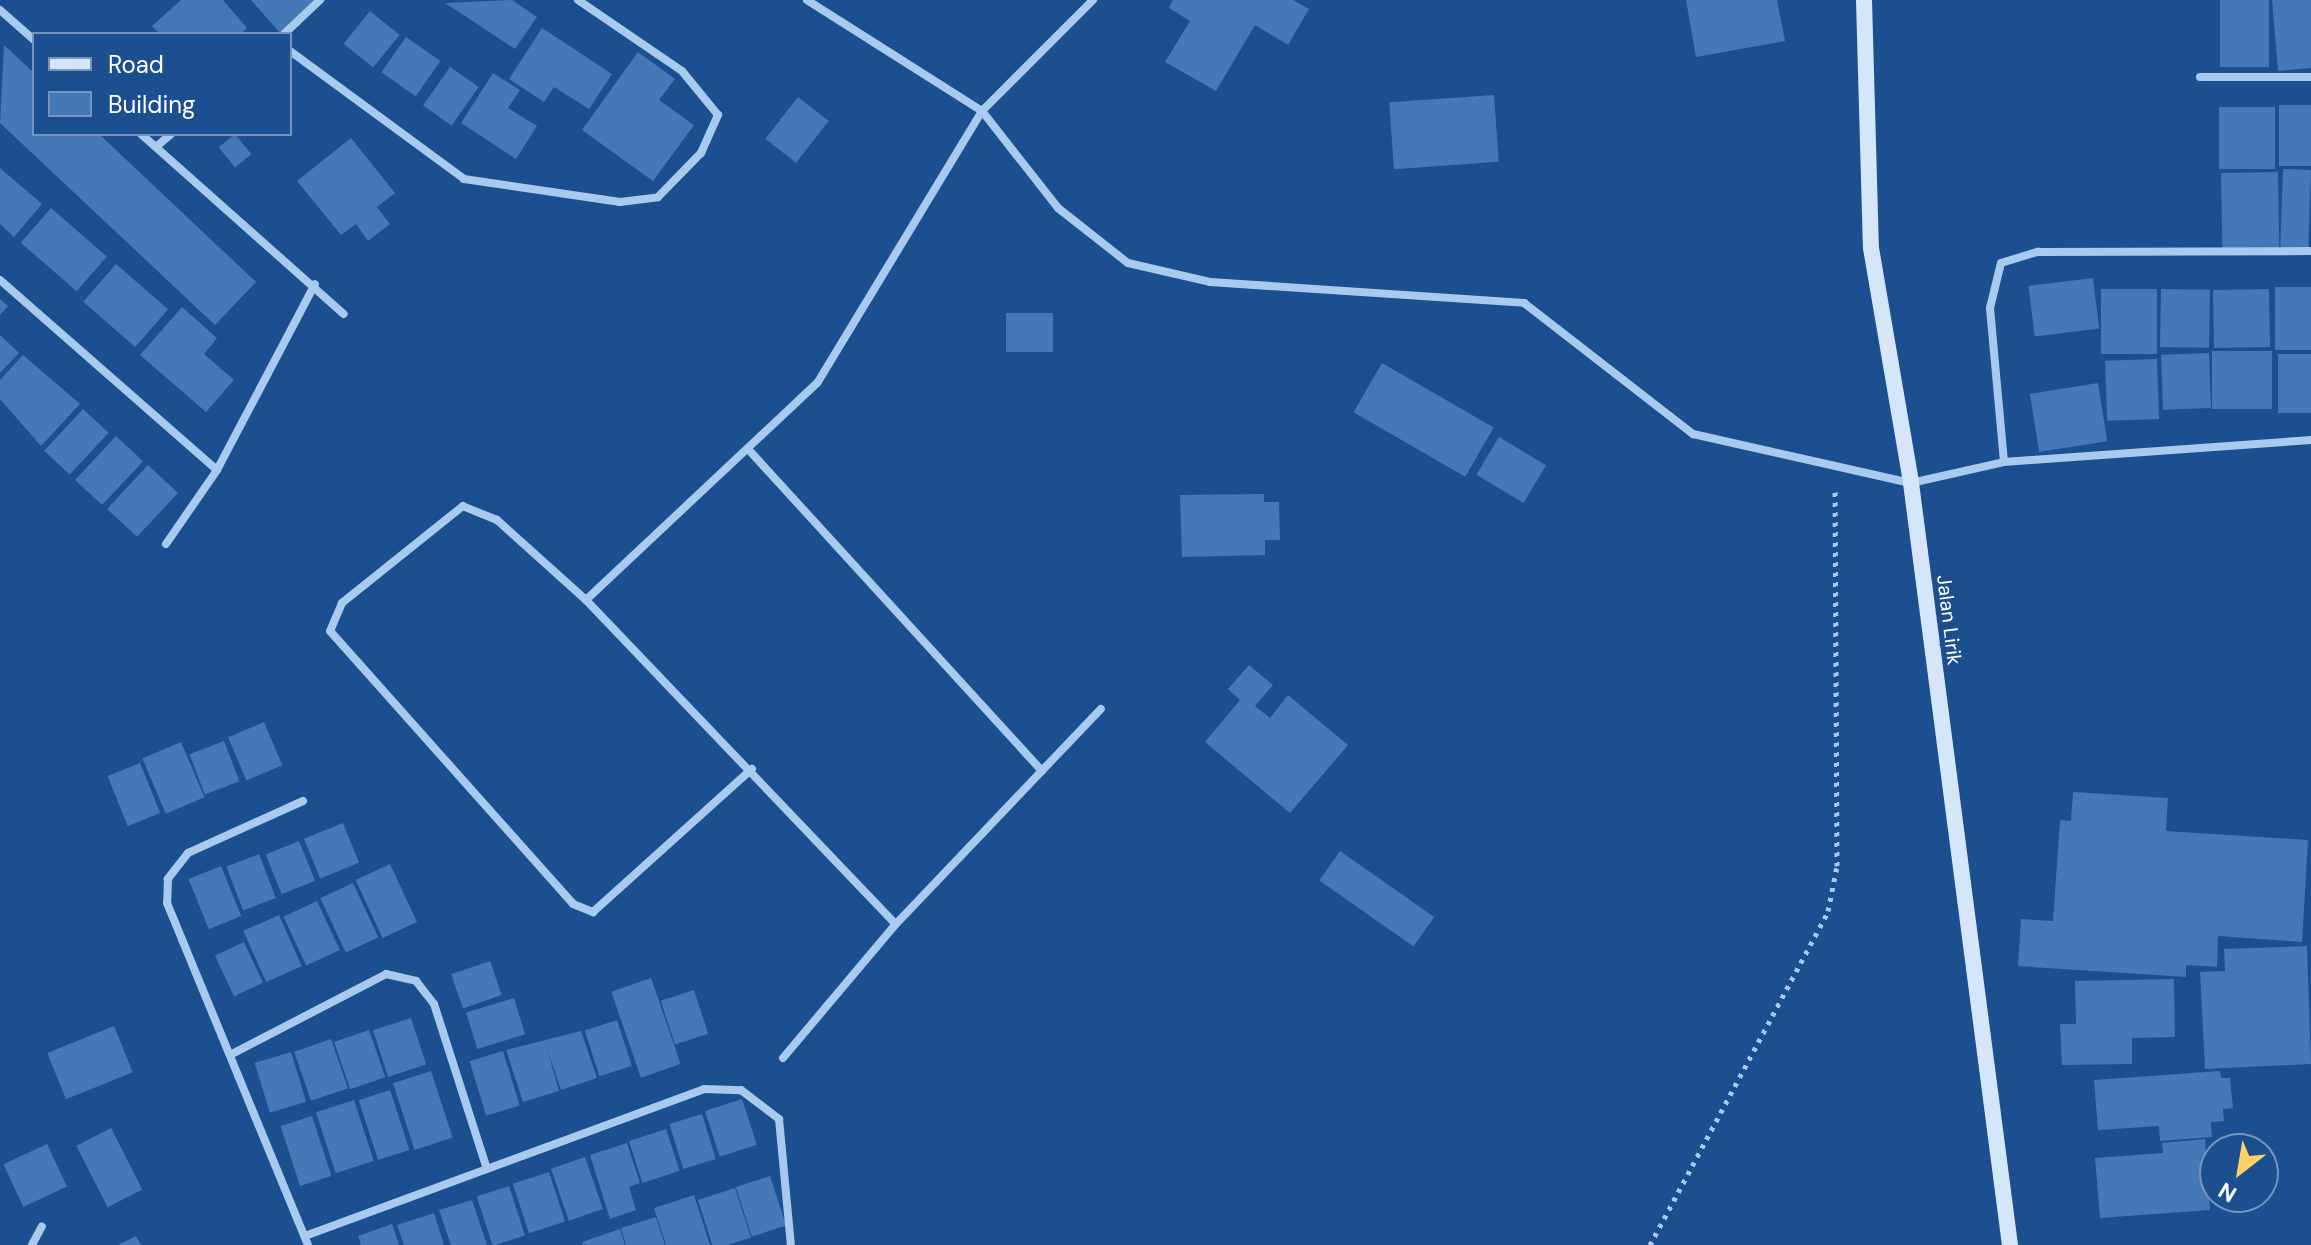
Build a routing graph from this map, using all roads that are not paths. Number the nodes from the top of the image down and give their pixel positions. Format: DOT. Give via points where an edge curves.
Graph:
graph roads {
  1 [pos="320,0"];
  2 [pos="578,0"];
  3 [pos="807,0"];
  4 [pos="1093,0"];
  5 [pos="1864,0"];
  6 [pos="0,10"];
  7 [pos="286,32"];
  8 [pos="32,38"];
  9 [pos="292,52"];
  10 [pos="2200,77"];
  11 [pos="2311,77"];
  12 [pos="982,111"];
  13 [pos="143,136"];
  14 [pos="169,136"];
  15 [pos="156,147"];
  16 [pos="2311,251"];
  17 [pos="0,280"];
  18 [pos="315,284"];
  19 [pos="344,314"];
  20 [pos="2311,440"];
  21 [pos="748,449"];
  22 [pos="2004,462"];
  23 [pos="217,470"];
  24 [pos="1911,483"];
  25 [pos="166,544"];
  26 [pos="586,600"];
  27 [pos="1101,709"];
  28 [pos="752,769"];
  29 [pos="1042,771"];
  30 [pos="303,801"];
  31 [pos="896,924"];
  32 [pos="230,1055"];
  33 [pos="783,1058"];
  34 [pos="487,1169"];
  35 [pos="42,1226"];
  36 [pos="306,1241"];
  37 [pos="32,1245"];
  38 [pos="791,1245"];
  39 [pos="2010,1245"];
  1 -- 7 [label="street"];
  2 -- 9 [label="street" via="682,71 718,115 701,153 658,197 620,202 464,179"];
  3 -- 12 [label="street"];
  4 -- 12 [label="street"];
  5 -- 24 [label="main road, Jalan Lirik" via="1871,248"];
  6 -- 8 [label="street"];
  10 -- 11 [label="street"];
  12 -- 21 [label="street" via="817,383"];
  12 -- 24 [label="street" via="1058,208 1128,263 1210,282 1524,303 1693,434"];
  13 -- 15 [label="street"];
  14 -- 15 [label="street"];
  15 -- 18 [label="street"];
  16 -- 22 [label="street" via="2038,252 2001,263 1990,308"];
  17 -- 23 [label="street"];
  18 -- 19 [label="street"];
  18 -- 23 [label="street"];
  20 -- 22 [label="street"];
  21 -- 26 [label="street"];
  21 -- 29 [label="street"];
  22 -- 24 [label="street"];
  23 -- 25 [label="street"];
  24 -- 39 [label="main road, Jalan Lirik"];
  26 -- 28 [label="street"];
  26 -- 28 [label="street" via="497,520 463,506 342,603 330,631 573,904 593,912"];
  27 -- 29 [label="street"];
  28 -- 31 [label="street"];
  29 -- 31 [label="street"];
  30 -- 32 [label="street" via="188,853 168,879 167,903"];
  31 -- 33 [label="street"];
  32 -- 34 [label="street" via="386,974 416,981 434,1004"];
  32 -- 36 [label="street"];
  34 -- 36 [label="street"];
  34 -- 38 [label="street" via="704,1089 741,1090 779,1119"];
  35 -- 37 [label="street"];
}
